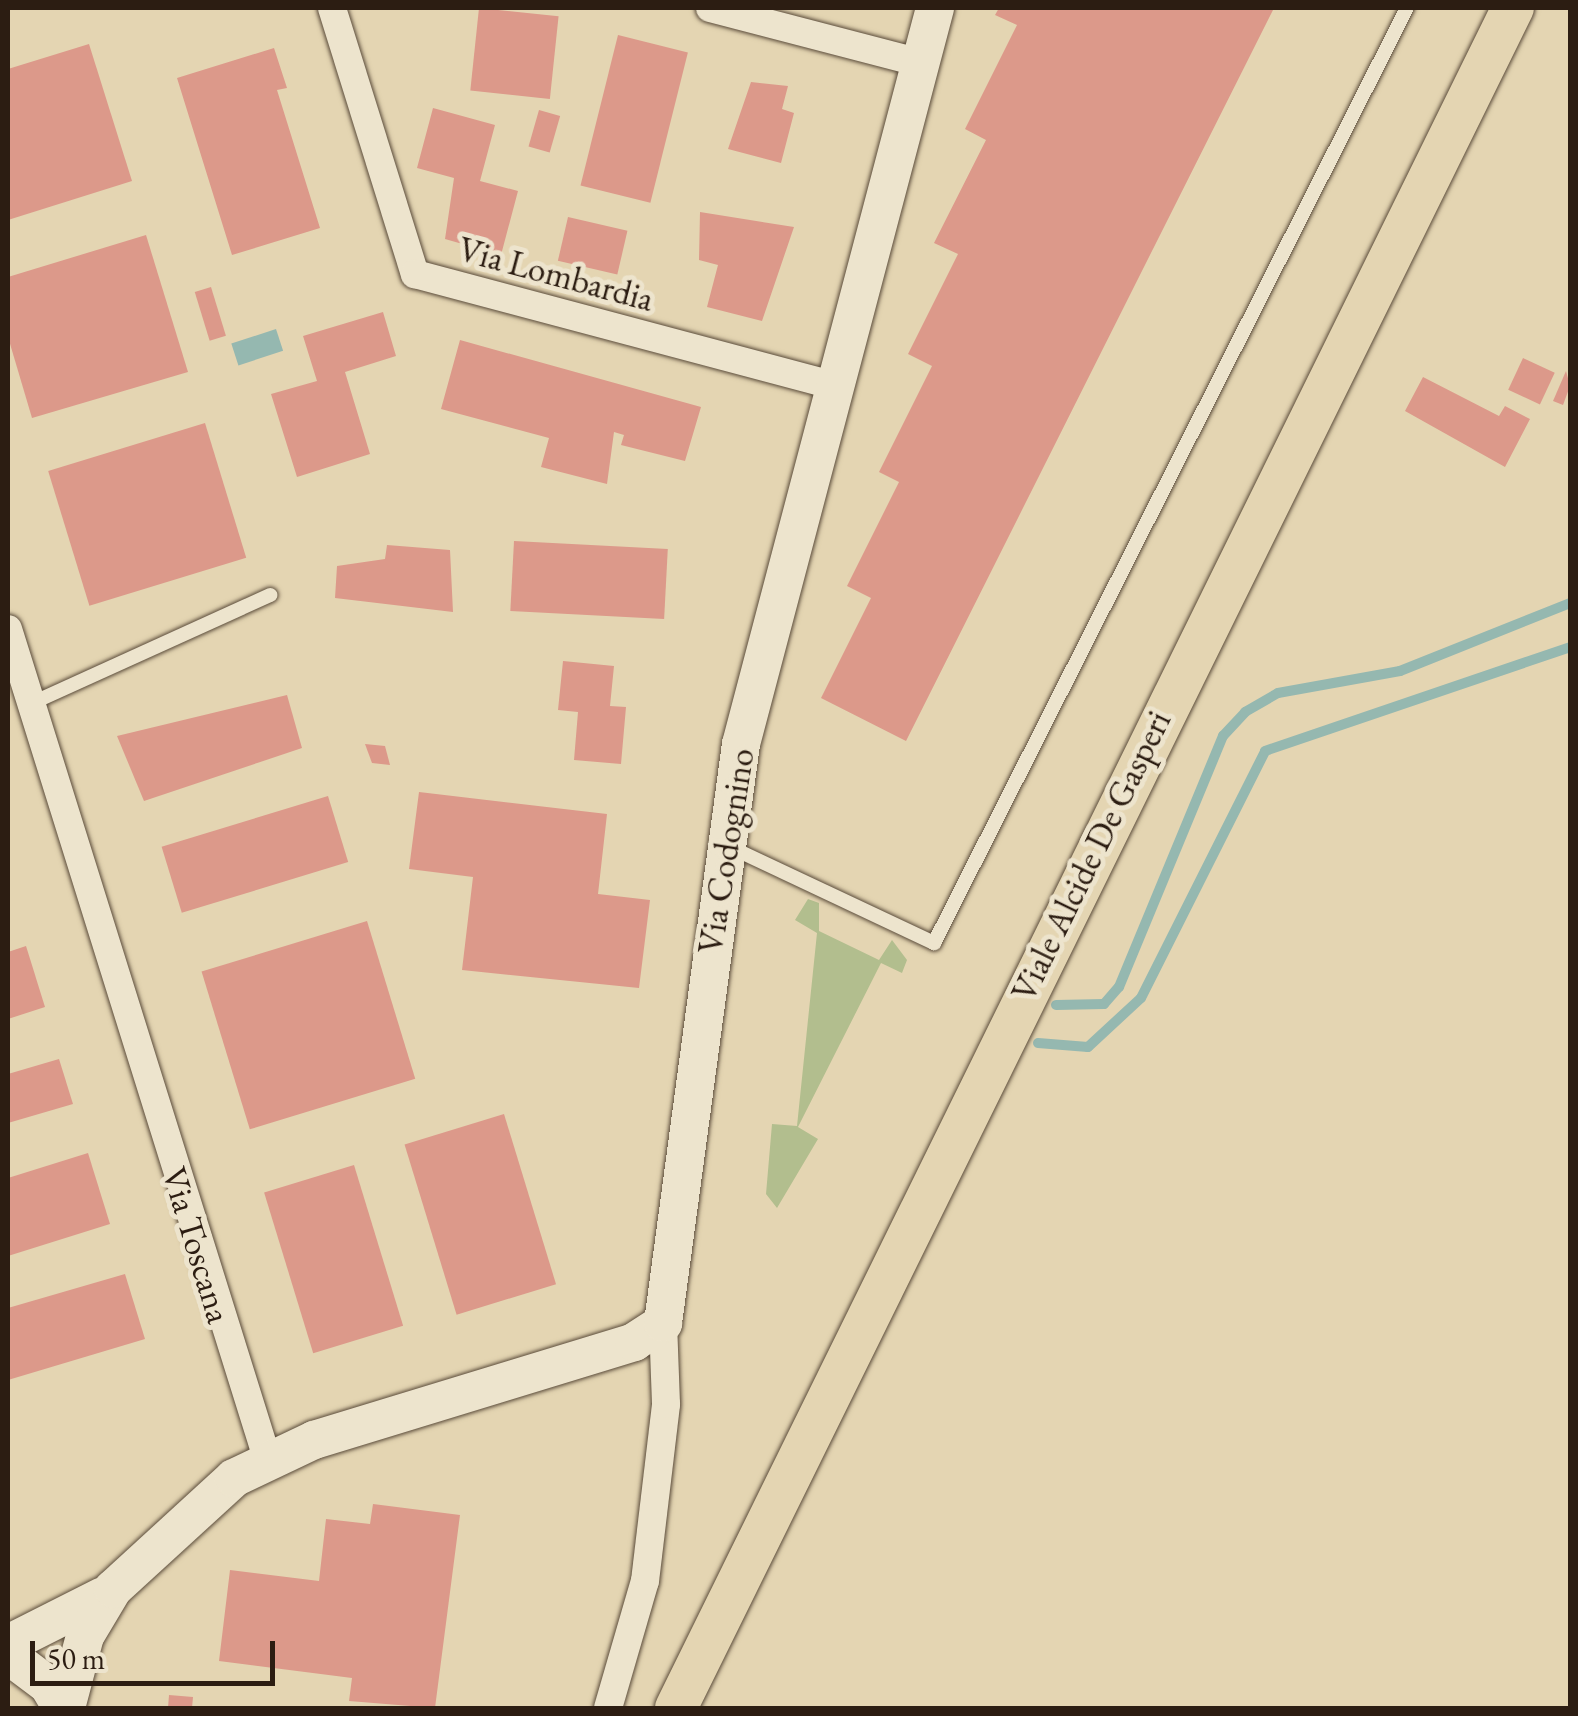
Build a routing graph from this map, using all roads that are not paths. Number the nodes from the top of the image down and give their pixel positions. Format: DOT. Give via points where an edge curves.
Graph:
graph roads {
  1 [pos="332,8"];
  2 [pos="710,8"];
  3 [pos="935,8"];
  4 [pos="1408,8"];
  5 [pos="1513,8"];
  6 [pos="920,63"];
  7 [pos="835,386"];
  8 [pos="270,595"];
  9 [pos="8,629"];
  10 [pos="30,704"];
  11 [pos="723,844"];
  12 [pos="664,1323"];
  13 [pos="268,1458"];
  14 [pos="113,1589"];
  15 [pos="8,1644"];
  16 [pos="8,1655"];
  17 [pos="64,1708"];
  18 [pos="608,1708"];
  19 [pos="676,1708"];
  1 -- 7 [label="street, Via Lombardia" via="414,274"];
  2 -- 6 [label="street"];
  3 -- 6 [label="street, Via Codognino"];
  4 -- 11 [label="lane" via="934,943"];
  5 -- 19 [label="main road, Viale Alcide De Gasperi"];
  6 -- 7 [label="street, Via Codognino"];
  7 -- 11 [label="street, Via Codognino"];
  8 -- 10 [label="lane"];
  9 -- 10 [label="street, Via Toscana"];
  10 -- 13 [label="street, Via Toscana"];
  11 -- 12 [label="street, Via Codognino"];
  12 -- 13 [label="street" via="634,1342"];
  12 -- 18 [label="street, Via Codognino" via="666,1404 645,1581"];
  13 -- 14 [label="street" via="198,1504"];
  14 -- 15 [label="street" via="66,1621"];
  14 -- 17 [label="street" via="85,1636"];
  16 -- 17 [label="street"];
}
